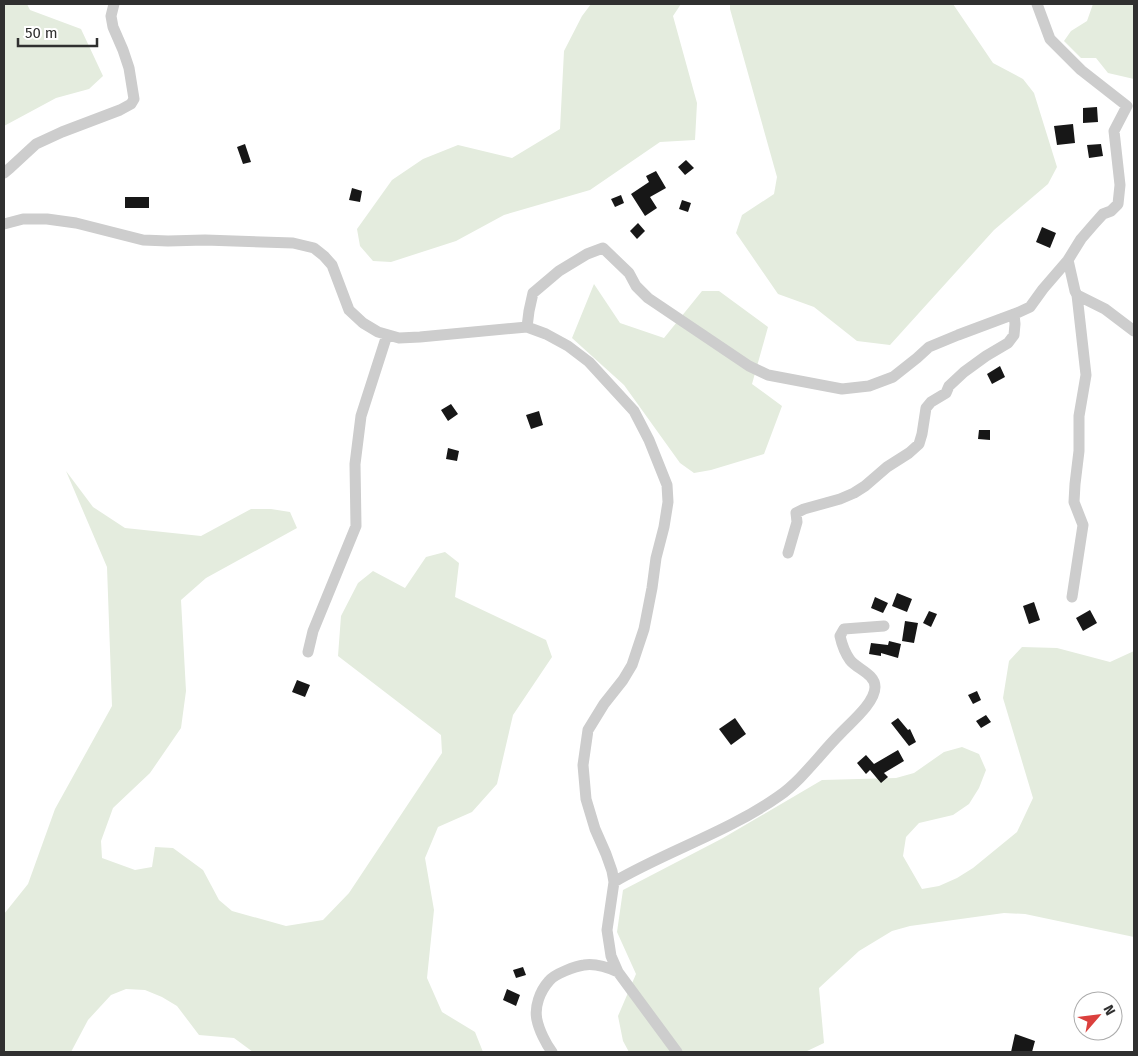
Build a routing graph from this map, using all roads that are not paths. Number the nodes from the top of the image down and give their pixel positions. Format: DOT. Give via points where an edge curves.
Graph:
graph roads {
  1 [pos="114,4"];
  2 [pos="1037,4"];
  3 [pos="1131,107"];
  4 [pos="4,173"];
  5 [pos="4,224"];
  6 [pos="1068,260"];
  7 [pos="1077,295"];
  8 [pos="1014,314"];
  9 [pos="527,327"];
  10 [pos="1134,331"];
  11 [pos="387,335"];
  12 [pos="788,553"];
  13 [pos="1072,597"];
  14 [pos="884,626"];
  15 [pos="308,652"];
  16 [pos="614,882"];
  17 [pos="618,972"];
  18 [pos="552,1052"];
  19 [pos="677,1052"];
  1 -- 4 [label="street" via="112,27 129,68 134,99 131,104 36,144"];
  2 -- 3 [label="street" via="1050,39 1081,70"];
  3 -- 6 [label="street" via="1114,131 1120,185 1118,204 1094,224"];
  5 -- 11 [label="street" via="23,219 47,219 76,222 143,240 293,243 314,248 332,265 349,310 363,323"];
  6 -- 7 [label="street"];
  6 -- 8 [label="street" via="1042,288 1030,307"];
  7 -- 10 [label="street" via="1105,309"];
  7 -- 13 [label="street" via="1086,374 1079,416 1074,502 1083,526"];
  8 -- 9 [label="street" via="929,347 893,377 869,386 842,389 768,375 749,366 648,298 604,248 587,254 560,271 533,293"];
  8 -- 12 [label="street" via="1014,335 1008,343 964,372 946,393 926,408 919,444 865,486 840,499 796,513 797,522"];
  9 -- 11 [label="street" via="420,337"];
  9 -- 16 [label="street" via="568,346 614,388 634,412 650,440 666,485 668,502 644,629 632,665 588,730 583,765 586,799"];
  11 -- 15 [label="street" via="361,416 355,464 356,526 313,631"];
  14 -- 16 [label="street" via="844,629 840,636 851,661 873,679 872,699 800,778 779,796 732,825 635,869"];
  16 -- 17 [label="street" via="607,930 611,956"];
  17 -- 18 [label="street" via="603,966 585,965 550,979 538,999 537,1020"];
  17 -- 19 [label="street"];
}
